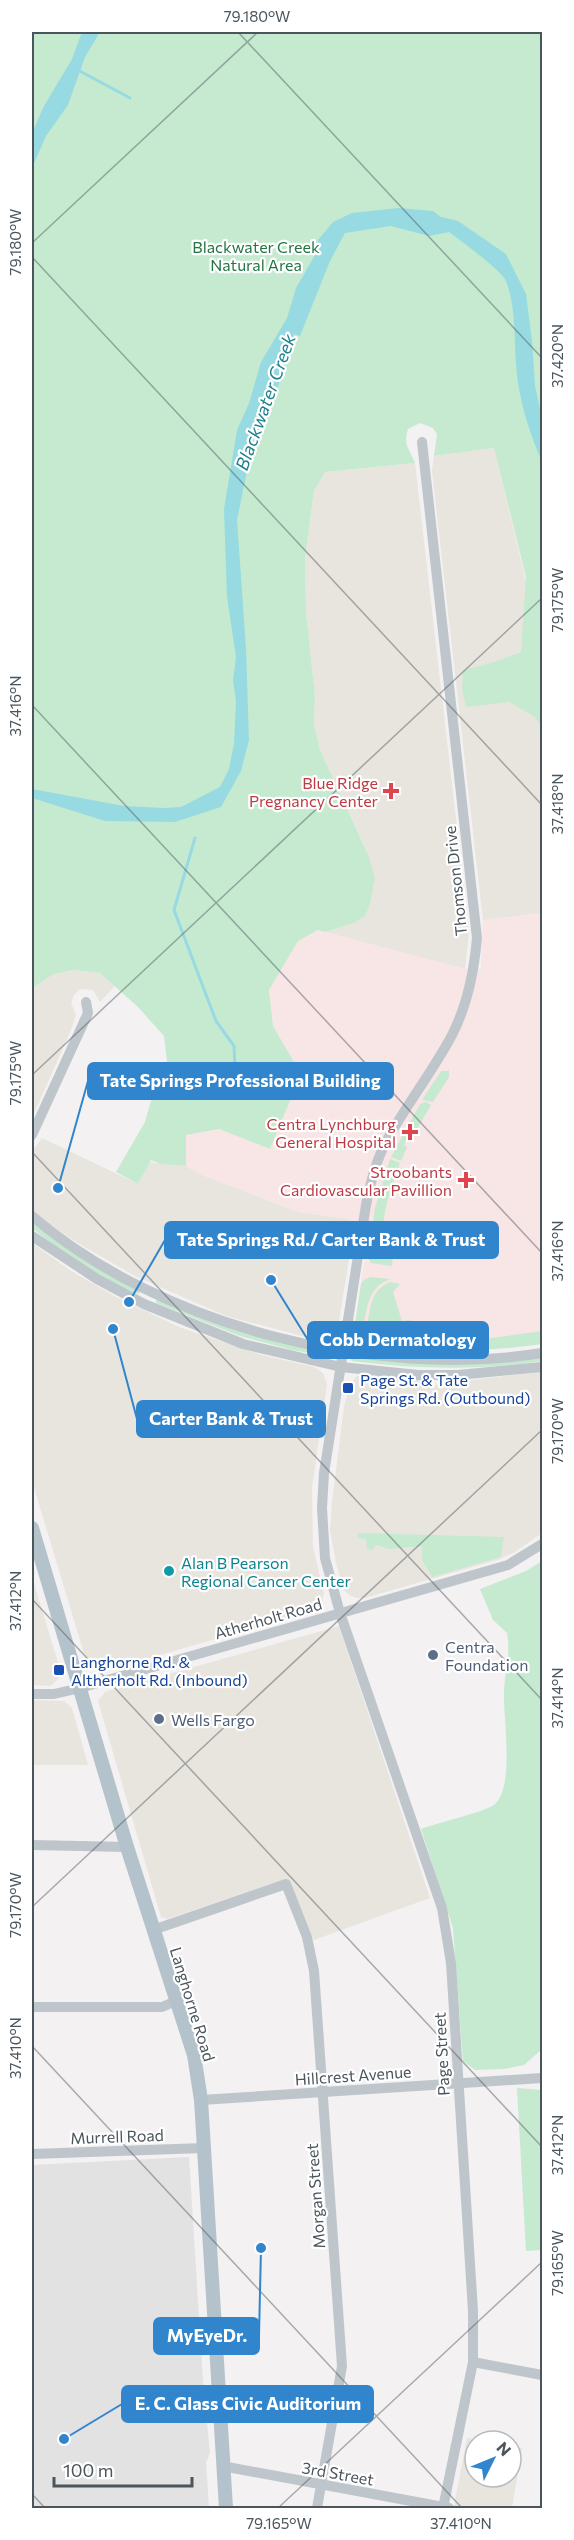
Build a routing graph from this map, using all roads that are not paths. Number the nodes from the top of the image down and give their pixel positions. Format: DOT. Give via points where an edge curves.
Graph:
graph roads {
  1 [pos="422,442"];
  2 [pos="86,1002"];
  3 [pos="32,1135"];
  4 [pos="32,1216"];
  5 [pos="32,1236"];
  6 [pos="342,1352"];
  7 [pos="543,1353"];
  8 [pos="341,1366"];
  9 [pos="543,1367"];
  10 [pos="32,1528"];
  11 [pos="543,1544"];
  12 [pos="340,1613"];
  13 [pos="80,1688"];
  14 [pos="32,1694"];
  15 [pos="32,1845"];
  16 [pos="127,1847"];
  17 [pos="153,1930"];
  18 [pos="176,2001"];
  19 [pos="32,2007"];
  20 [pos="543,2078"];
  21 [pos="457,2082"];
  22 [pos="322,2092"];
  23 [pos="201,2100"];
  24 [pos="204,2148"];
  25 [pos="32,2154"];
  26 [pos="473,2362"];
  27 [pos="543,2375"];
  28 [pos="222,2466"];
  29 [pos="321,2486"];
  30 [pos="226,2508"];
  31 [pos="317,2508"];
  32 [pos="445,2508"];
  1 -- 6 [label="street, Thomson Drive" via="476,951 467,999 452,1034 386,1142 375,1169"];
  2 -- 3 [label="street" via="87,1013"];
  4 -- 6 [label="street" via="95,1261 151,1292 260,1334"];
  5 -- 8 [label="street" via="97,1279 144,1304 243,1344"];
  6 -- 7 [label="street" via="430,1360"];
  6 -- 8 [label="street, Thomson Drive"];
  8 -- 9 [label="street" via="418,1375"];
  8 -- 12 [label="street, Thomson Drive" via="328,1437 322,1508 325,1558"];
  10 -- 13 [label="main road, Langhorne Road"];
  11 -- 12 [label="street, Atherholt Road" via="508,1565"];
  12 -- 13 [label="street, Atherholt Road"];
  12 -- 21 [label="street, Page Street" via="442,1908 451,1963"];
  13 -- 14 [label="street, Atherholt Road"];
  13 -- 16 [label="main road, Langhorne Road"];
  15 -- 16 [label="street"];
  16 -- 17 [label="main road, Langhorne Road"];
  17 -- 18 [label="main road, Langhorne Road"];
  17 -- 22 [label="street, Morgan Street" via="286,1884 307,1937 314,1971"];
  18 -- 19 [label="street" via="162,2007"];
  18 -- 23 [label="main road, Langhorne Road" via="194,2055"];
  20 -- 21 [label="street, Hillcrest Avenue"];
  21 -- 22 [label="street, Hillcrest Avenue"];
  21 -- 26 [label="street, Page Street"];
  22 -- 23 [label="street, Hillcrest Avenue"];
  22 -- 29 [label="street, Morgan Street" via="342,2366"];
  23 -- 24 [label="main road, Langhorne Road"];
  24 -- 25 [label="street, Murrell Road"];
  24 -- 28 [label="main road, Langhorne Road"];
  26 -- 27 [label="street"];
  26 -- 32 [label="street, Page Street"];
  28 -- 29 [label="street, 3rd Street"];
  28 -- 30 [label="main road, Langhorne Road"];
  29 -- 31 [label="street, Morgan Street"];
  29 -- 32 [label="street, 3rd Street"];
}
